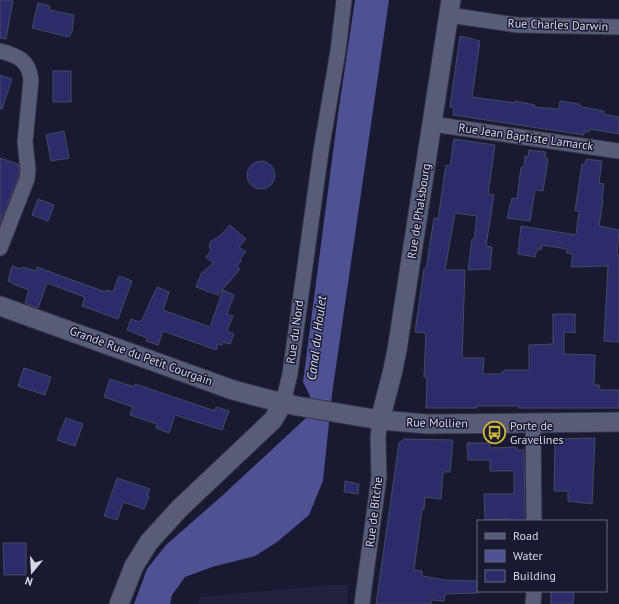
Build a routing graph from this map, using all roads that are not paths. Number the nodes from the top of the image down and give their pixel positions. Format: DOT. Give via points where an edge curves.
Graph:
graph roads {
  1 [pos="344,0"];
  2 [pos="450,7"];
  3 [pos="619,27"];
  4 [pos="0,52"];
  5 [pos="432,124"];
  6 [pos="619,151"];
  7 [pos="0,248"];
  8 [pos="0,306"];
  9 [pos="283,403"];
  10 [pos="305,407"];
  11 [pos="380,420"];
  12 [pos="619,422"];
  13 [pos="533,423"];
  14 [pos="534,520"];
  15 [pos="534,592"];
  16 [pos="119,604"];
  17 [pos="362,604"];
  18 [pos="533,604"];
  1 -- 9 [label="street, Rue du Nord" via="290,374"];
  2 -- 3 [label="street, Rue Charles Darwin" via="517,26"];
  2 -- 5 [label="street, Rue de Phalsbourg"];
  4 -- 7 [label="street" via="12,54 26,64 31,80 25,142 27,179"];
  5 -- 6 [label="street, Rue Jean Baptiste Lamarck"];
  5 -- 11 [label="street, Rue de Phalsbourg" via="394,364"];
  8 -- 9 [label="street, Grande Rue du Petit Courgain" via="233,390"];
  9 -- 10 [label="street, Grande Rue du Petit Courgain"];
  9 -- 16 [label="street, Rue du Nord" via="273,420 179,509 149,542 134,566"];
  10 -- 11 [label="street, Rue Mollien"];
  11 -- 13 [label="street, Rue Mollien" via="427,424"];
  11 -- 17 [label="street, Rue de Bitche" via="379,477"];
  12 -- 13 [label="street, Rue Mollien"];
  13 -- 14 [label="street"];
  15 -- 18 [label="street"];
}
